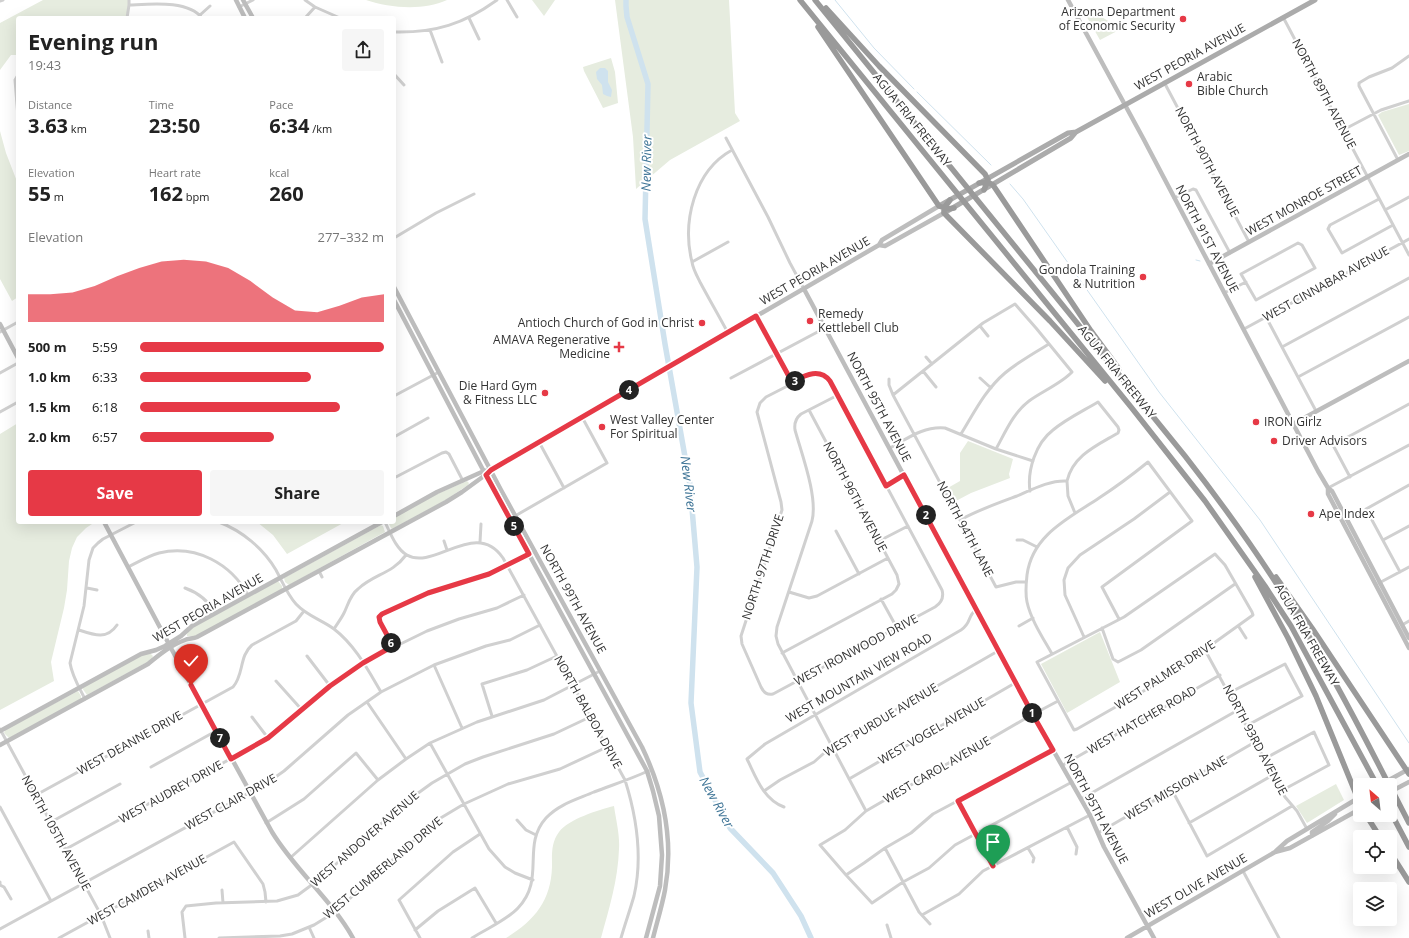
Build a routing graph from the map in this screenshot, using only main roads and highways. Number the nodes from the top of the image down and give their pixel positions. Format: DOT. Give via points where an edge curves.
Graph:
graph roads {
  1 [pos="236,0"];
  2 [pos="796,0"];
  3 [pos="800,0"];
  4 [pos="815,0"];
  5 [pos="819,0"];
  6 [pos="1068,0"];
  7 [pos="1312,1"];
  8 [pos="244,2"];
  9 [pos="244,16"];
  10 [pos="252,16"];
  11 [pos="1124,104"];
  12 [pos="1076,132"];
  13 [pos="1041,148"];
  14 [pos="1409,154"];
  15 [pos="1022,167"];
  16 [pos="989,182"];
  17 [pos="979,183"];
  18 [pos="984,190"];
  19 [pos="950,200"];
  20 [pos="954,208"];
  21 [pos="942,209"];
  22 [pos="879,245"];
  23 [pos="1209,264"];
  24 [pos="804,289"];
  25 [pos="396,291"];
  26 [pos="396,304"];
  27 [pos="0,324"];
  28 [pos="2,331"];
  29 [pos="16,355"];
  30 [pos="1409,361"];
  31 [pos="1132,390"];
  32 [pos="1122,395"];
  33 [pos="460,412"];
  34 [pos="454,415"];
  35 [pos="1293,424"];
  36 [pos="491,470"];
  37 [pos="485,473"];
  38 [pos="1206,501"];
  39 [pos="396,515"];
  40 [pos="105,524"];
  41 [pos="379,524"];
  42 [pos="1250,544"];
  43 [pos="572,620"];
  44 [pos="567,623"];
  45 [pos="1400,626"];
  46 [pos="1409,638"];
  47 [pos="169,645"];
  48 [pos="1409,648"];
  49 [pos="0,730"];
  50 [pos="0,745"];
  51 [pos="1408,771"];
  52 [pos="1373,778"];
  53 [pos="1386,778"];
  54 [pos="1394,778"];
  55 [pos="1409,782"];
  56 [pos="1353,786"];
  57 [pos="1397,788"];
  58 [pos="1397,800"];
  59 [pos="1353,803"];
  60 [pos="1339,810"];
  61 [pos="1353,813"];
  62 [pos="1396,822"];
  63 [pos="1409,823"];
  64 [pos="1312,836"];
  65 [pos="1409,847"];
  66 [pos="1275,852"];
  67 [pos="1397,863"];
  68 [pos="1409,882"];
  69 [pos="657,898"];
  70 [pos="663,900"];
  71 [pos="1147,926"];
  72 [pos="353,938"];
  73 [pos="646,938"];
  74 [pos="653,938"];
  75 [pos="1127,938"];
  76 [pos="1154,938"];
  1 -- 9 [label="main road"];
  2 -- 21 [label="highway" via="843,63"];
  3 -- 32 [label="highway, AGUA FRIA FREEWAY"];
  4 -- 31 [label="highway, AGUA FRIA FREEWAY"];
  5 -- 16 [label="highway"];
  6 -- 11 [label="main road, NORTH 91ST AVENUE"];
  7 -- 11 [label="main road, WEST PEORIA AVENUE"];
  8 -- 10 [label="main road"];
  11 -- 12 [label="main road, WEST PEORIA AVENUE"];
  11 -- 23 [label="main road, NORTH 91ST AVENUE"];
  12 -- 13 [label="main road, WEST PEORIA AVENUE" via="1068,133"];
  12 -- 15 [label="main road, WEST PEORIA AVENUE" via="1071,138"];
  13 -- 15 [label="main road" via="1040,153"];
  13 -- 16 [label="main road, WEST PEORIA AVENUE"];
  14 -- 23 [label="main road, WEST MONROE STREET"];
  15 -- 16 [label="main road, WEST PEORIA AVENUE"];
  16 -- 17 [label="highway"];
  16 -- 18 [label="highway"];
  16 -- 31 [label="highway"];
  17 -- 19 [label="main road"];
  18 -- 20 [label="main road"];
  19 -- 21 [label="highway"];
  20 -- 21 [label="highway"];
  21 -- 22 [label="main road, WEST PEORIA AVENUE" via="882,240"];
  21 -- 22 [label="main road, WEST PEORIA AVENUE" via="885,246"];
  21 -- 32 [label="highway" via="1109,385"];
  22 -- 24 [label="main road, WEST PEORIA AVENUE"];
  23 -- 35 [label="main road, NORTH 91ST AVENUE"];
  24 -- 36 [label="main road, WEST PEORIA AVENUE"];
  24 -- 71 [label="main road, NORTH 95TH AVENUE" via="998,652 1090,815 1104,847"];
  25 -- 33 [label="main road, NORTH 99TH AVENUE"];
  26 -- 34 [label="main road, NORTH 99TH AVENUE"];
  27 -- 28 [label="main road"];
  28 -- 29 [label="main road"];
  30 -- 35 [label="main road"];
  31 -- 42 [label="highway, AGUA FRIA FREEWAY" via="1219,500"];
  32 -- 38 [label="highway, AGUA FRIA FREEWAY"];
  33 -- 34 [label="main road"];
  33 -- 36 [label="main road, NORTH 99TH AVENUE"];
  34 -- 37 [label="main road, NORTH 99TH AVENUE"];
  35 -- 45 [label="main road, NORTH 91ST AVENUE" via="1332,492"];
  36 -- 37 [label="main road, WEST PEORIA AVENUE"];
  36 -- 43 [label="main road, NORTH 99TH AVENUE"];
  37 -- 39 [label="main road, WEST PEORIA AVENUE" via="438,492"];
  37 -- 44 [label="main road, NORTH 99TH AVENUE"];
  37 -- 47 [label="main road, WEST PEORIA AVENUE" via="454,497 197,638"];
  38 -- 52 [label="highway, AGUA FRIA FREEWAY" via="1291,626"];
  38 -- 56 [label="highway" via="1257,580 1288,638"];
  40 -- 47 [label="main road"];
  41 -- 47 [label="main road, WEST PEORIA AVENUE" via="192,626"];
  42 -- 51 [label="highway" via="1263,557"];
  42 -- 53 [label="highway, AGUA FRIA FREEWAY" via="1294,610"];
  43 -- 44 [label="main road"];
  43 -- 70 [label="main road, NORTH 99TH AVENUE" via="652,769 664,807 667,831 668,855"];
  44 -- 69 [label="main road, NORTH 99TH AVENUE" via="646,771 656,800 661,836 661,871"];
  45 -- 46 [label="main road, NORTH 91ST AVENUE"];
  45 -- 48 [label="main road, NORTH 91ST AVENUE"];
  47 -- 49 [label="main road, WEST PEORIA AVENUE" via="143,653"];
  47 -- 50 [label="main road, WEST PEORIA AVENUE" via="148,664"];
  47 -- 72 [label="main road" via="266,823"];
  51 -- 54 [label="main road"];
  55 -- 57 [label="main road"];
  58 -- 63 [label="highway, AGUA FRIA FREEWAY"];
  59 -- 60 [label="main road, WEST OLIVE AVENUE"];
  60 -- 64 [label="main road" via="1312,832"];
  60 -- 66 [label="main road, WEST OLIVE AVENUE" via="1287,841"];
  61 -- 64 [label="main road, WEST OLIVE AVENUE"];
  62 -- 65 [label="highway"];
  64 -- 66 [label="main road, WEST OLIVE AVENUE" via="1290,848"];
  66 -- 71 [label="main road, WEST OLIVE AVENUE"];
  67 -- 68 [label="highway"];
  69 -- 70 [label="main road"];
  69 -- 73 [label="main road, NORTH 99TH AVENUE"];
  70 -- 74 [label="main road, NORTH 99TH AVENUE"];
  71 -- 75 [label="main road, WEST OLIVE AVENUE"];
  71 -- 76 [label="main road, NORTH 95TH AVENUE"];
}
